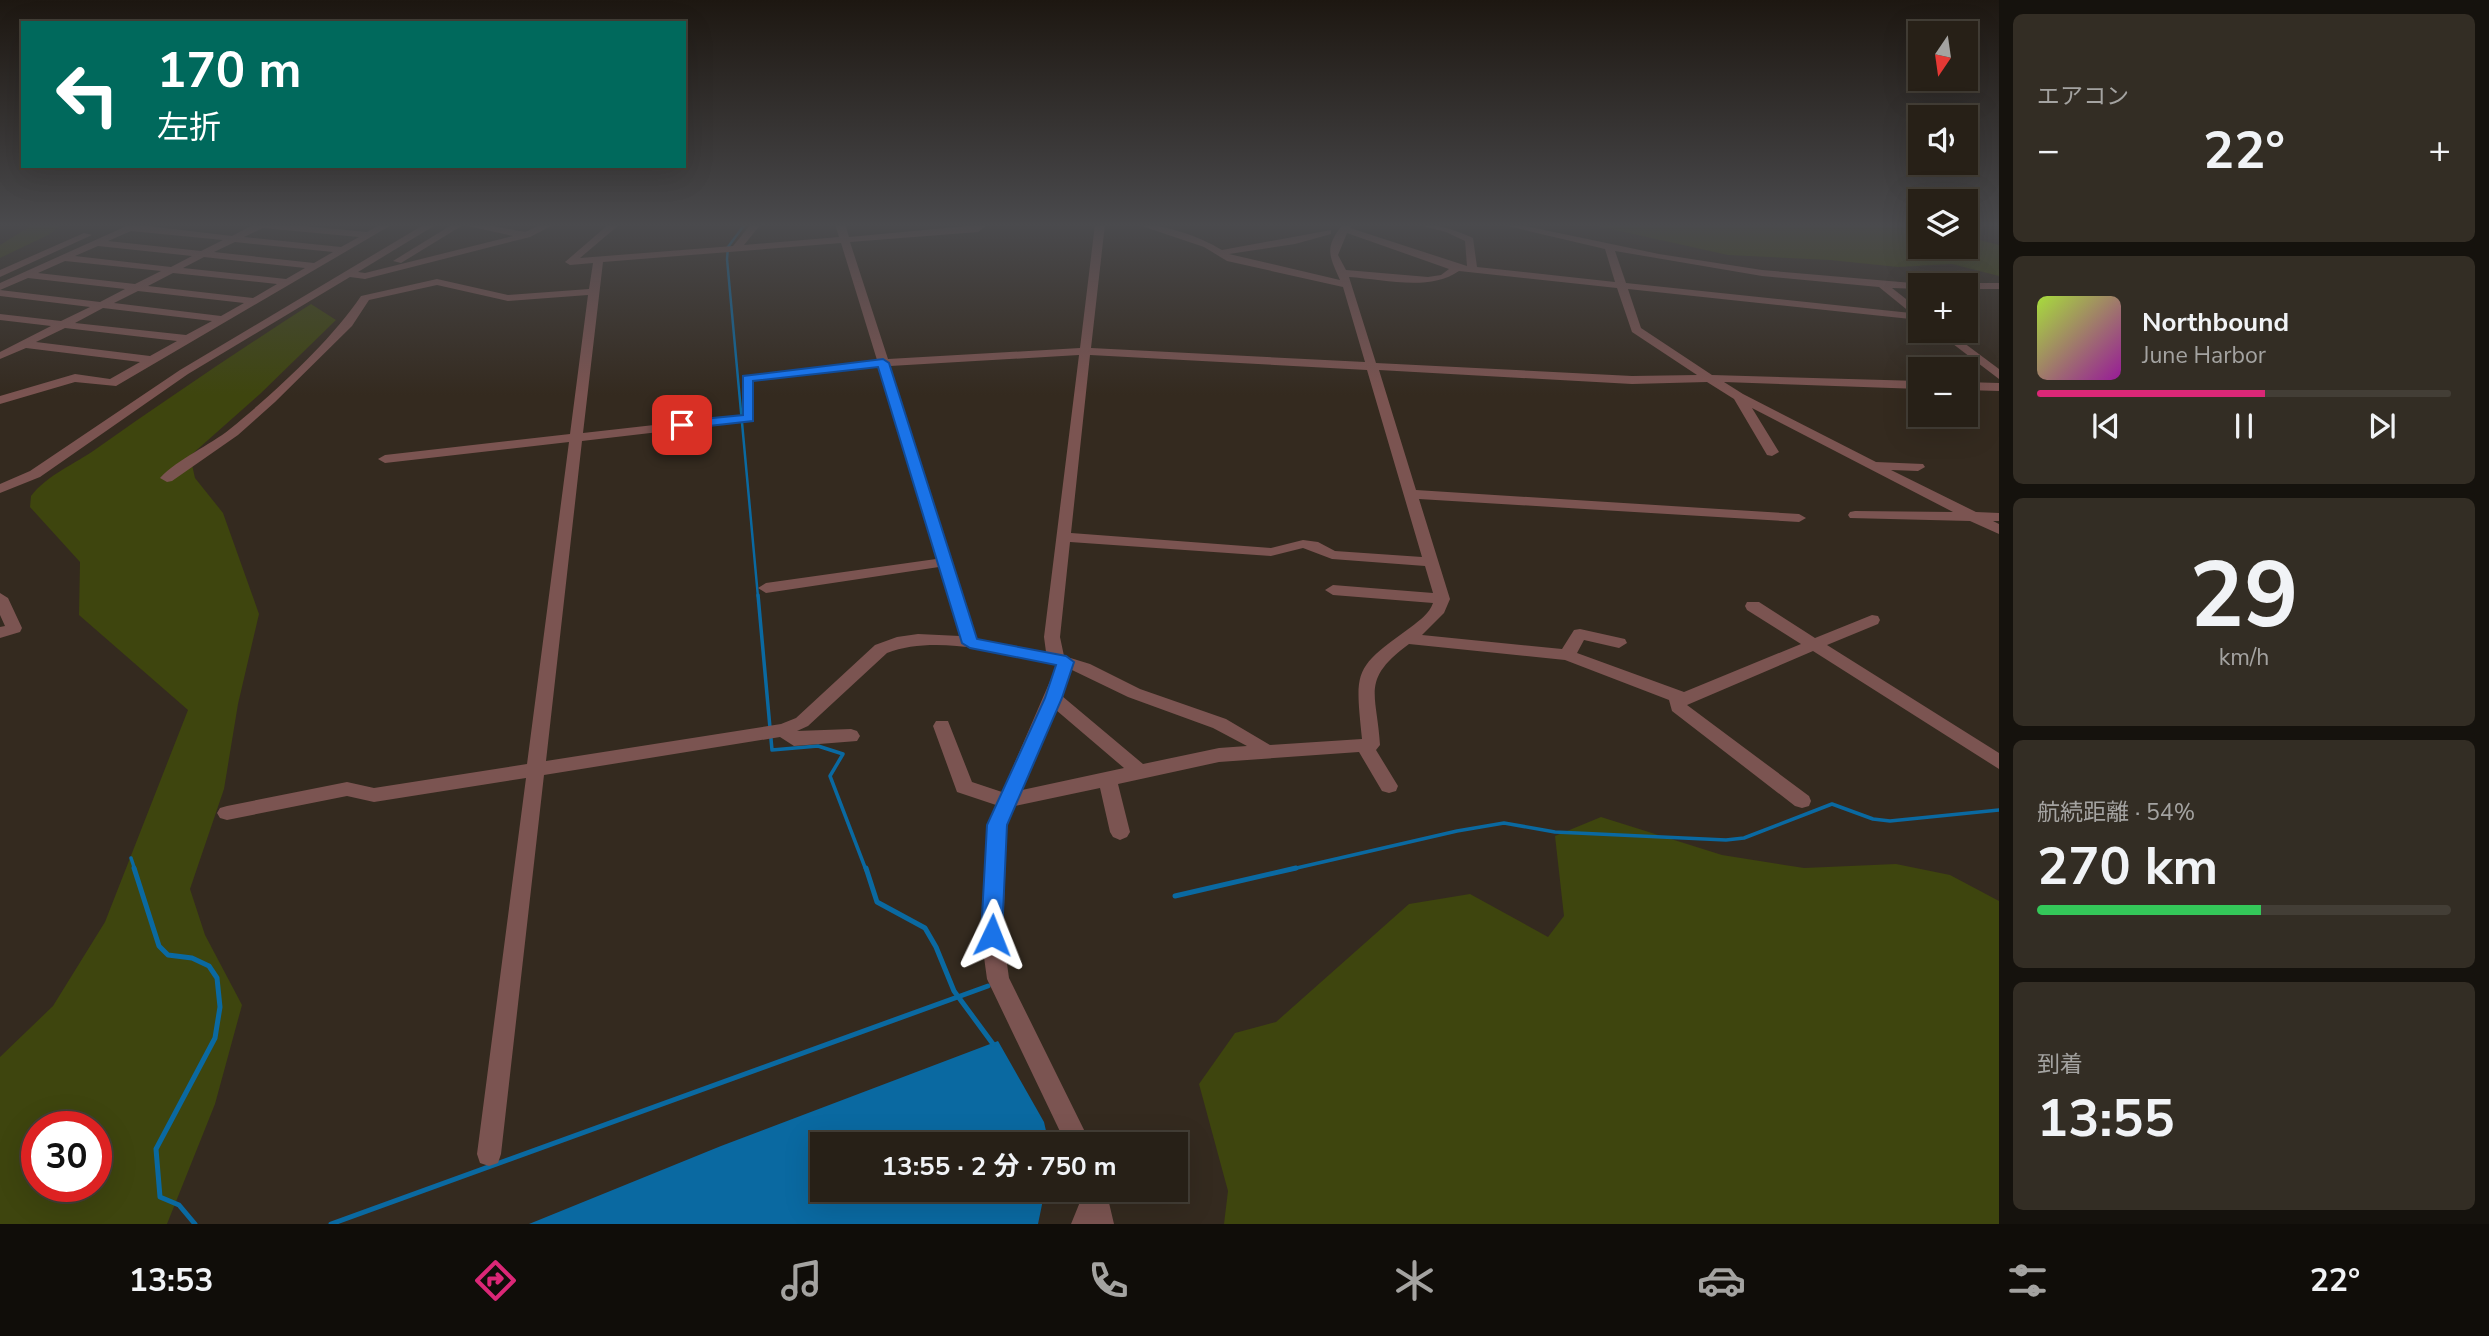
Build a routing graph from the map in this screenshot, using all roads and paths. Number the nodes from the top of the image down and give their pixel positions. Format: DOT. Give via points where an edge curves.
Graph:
graph roads {
  1 [pos="83,281"];
  2 [pos="149,281"];
  3 [pos="279,281"];
  4 [pos="335,281"];
  5 [pos="595,281"];
  6 [pos="858,281"];
  7 [pos="1095,281"];
  8 [pos="1345,281"];
  9 [pos="1586,281"];
  10 [pos="1621,281"];
  11 [pos="1838,281"];
  12 [pos="287,282"];
  13 [pos="1622,285"];
  14 [pos="1882,285"];
  15 [pos="1908,286"];
  16 [pos="1978,286"];
  17 [pos="1999,286"];
  18 [pos="137,287"];
  19 [pos="594,292"];
  20 [pos="0,293"];
  21 [pos="255,301"];
  22 [pos="102,305"];
  23 [pos="1908,306"];
  24 [pos="1908,315"];
  25 [pos="0,317"];
  26 [pos="223,319"];
  27 [pos="65,324"];
  28 [pos="188,339"];
  29 [pos="1957,343"];
  30 [pos="24,344"];
  31 [pos="1088,352"];
  32 [pos="0,356"];
  33 [pos="152,360"];
  34 [pos="883,363"];
  35 [pos="1372,366"];
  36 [pos="1999,375"];
  37 [pos="1711,378"];
  38 [pos="1908,385"];
  39 [pos="1978,386"];
  40 [pos="1999,387"];
  41 [pos="1739,397"];
  42 [pos="0,400"];
  43 [pos="576,437"];
  44 [pos="1772,452"];
  45 [pos="385,459"];
  46 [pos="1872,465"];
  47 [pos="1918,467"];
  48 [pos="167,478"];
  49 [pos="2,490"];
  50 [pos="1410,494"];
  51 [pos="1855,515"];
  52 [pos="1973,517"];
  53 [pos="1999,517"];
  54 [pos="1799,518"];
  55 [pos="1999,530"];
  56 [pos="1065,537"];
  57 [pos="945,562"];
  58 [pos="1431,562"];
  59 [pos="766,588"];
  60 [pos="1333,590"];
  61 [pos="0,598"];
  62 [pos="1442,599"];
  63 [pos="1753,606"];
  64 [pos="1872,620"];
  65 [pos="0,634"];
  66 [pos="1404,638"];
  67 [pos="970,643"];
  68 [pos="1619,643"];
  69 [pos="1814,645"];
  70 [pos="1567,655"];
  71 [pos="1061,660"];
  72 [pos="1053,698"];
  73 [pos="1685,699"];
  74 [pos="942,726"];
  75 [pos="784,730"];
  76 [pos="851,736"];
  77 [pos="1365,747"];
  78 [pos="1266,751"];
  79 [pos="1999,762"];
  80 [pos="536,768"];
  81 [pos="1139,771"];
  82 [pos="1107,778"];
  83 [pos="1389,786"];
  84 [pos="1010,800"];
  85 [pos="1802,801"];
  86 [pos="227,813"];
  87 [pos="1120,832"];
  88 [pos="1073,1132"];
  89 [pos="489,1154"];
  90 [pos="1091,1202"];
  91 [pos="1096,1202"];
  92 [pos="1084,1224"];
  93 [pos="1101,1224"];
  1 -- 18 [label="street"];
  2 -- 18 [label="street"];
  3 -- 12 [label="street"];
  4 -- 49 [label="street" via="184,372 74,450"];
  5 -- 19 [label="street"];
  6 -- 34 [label="street"];
  7 -- 31 [label="street"];
  8 -- 35 [label="street"];
  9 -- 13 [label="street"];
  10 -- 13 [label="street"];
  11 -- 14 [label="street"];
  12 -- 21 [label="street"];
  13 -- 24 [label="street"];
  13 -- 37 [label="street" via="1636,330"];
  14 -- 15 [label="street"];
  14 -- 23 [label="street"];
  16 -- 17 [label="street"];
  18 -- 21 [label="street"];
  18 -- 22 [label="street"];
  19 -- 43 [label="street"];
  19 -- 48 [label="street" via="508,298 437,282 365,298 339,333 245,422"];
  20 -- 22 [label="street"];
  21 -- 26 [label="street"];
  22 -- 26 [label="street"];
  22 -- 27 [label="street"];
  25 -- 27 [label="street"];
  26 -- 28 [label="street"];
  27 -- 28 [label="street"];
  27 -- 30 [label="street"];
  28 -- 33 [label="street"];
  29 -- 36 [label="street"];
  30 -- 32 [label="street"];
  30 -- 33 [label="street"];
  31 -- 34 [label="street"];
  31 -- 35 [label="street"];
  31 -- 56 [label="street"];
  33 -- 42 [label="street" via="113,383 75,378"];
  34 -- 43 [label="street" via="747,378 749,418"];
  34 -- 57 [label="street"];
  35 -- 37 [label="street" via="1632,380"];
  35 -- 50 [label="street"];
  37 -- 38 [label="street"];
  37 -- 41 [label="street"];
  39 -- 40 [label="street"];
  41 -- 44 [label="street"];
  41 -- 46 [label="street"];
  43 -- 45 [label="street"];
  43 -- 80 [label="street"];
  46 -- 47 [label="street"];
  46 -- 52 [label="street"];
  50 -- 54 [label="street"];
  50 -- 58 [label="street"];
  51 -- 52 [label="street"];
  52 -- 53 [label="street"];
  52 -- 55 [label="street"];
  56 -- 58 [label="street" via="1271,552 1308,545 1332,555"];
  56 -- 71 [label="street" via="1052,638"];
  57 -- 59 [label="street"];
  57 -- 67 [label="street"];
  58 -- 62 [label="street"];
  60 -- 62 [label="street"];
  61 -- 65 [label="street" via="14,628"];
  62 -- 66 [label="street" via="1439,610"];
  63 -- 69 [label="street"];
  64 -- 69 [label="street"];
  66 -- 70 [label="street"];
  66 -- 77 [label="street" via="1385,652 1367,680 1371,745"];
  67 -- 71 [label="street"];
  67 -- 75 [label="street" via="918,639 891,643 802,722"];
  68 -- 70 [label="street" via="1580,634"];
  69 -- 73 [label="street"];
  69 -- 79 [label="street"];
  70 -- 73 [label="street"];
  71 -- 72 [label="street"];
  71 -- 78 [label="street" via="1195,715"];
  72 -- 81 [label="street"];
  72 -- 84 [label="street"];
  73 -- 85 [label="street" via="1677,702 1678,708"];
  74 -- 84 [label="street" via="964,787"];
  75 -- 76 [label="street" via="794,739"];
  75 -- 80 [label="street"];
  77 -- 78 [label="street"];
  77 -- 83 [label="street"];
  78 -- 81 [label="street"];
  80 -- 86 [label="street" via="374,795 347,789"];
  80 -- 89 [label="street"];
  81 -- 82 [label="street"];
  82 -- 84 [label="street"];
  82 -- 87 [label="street"];
  84 -- 88 [label="street" via="997,825 992,935 998,979"];
  90 -- 92 [label="street"];
  91 -- 93 [label="street"];
}
